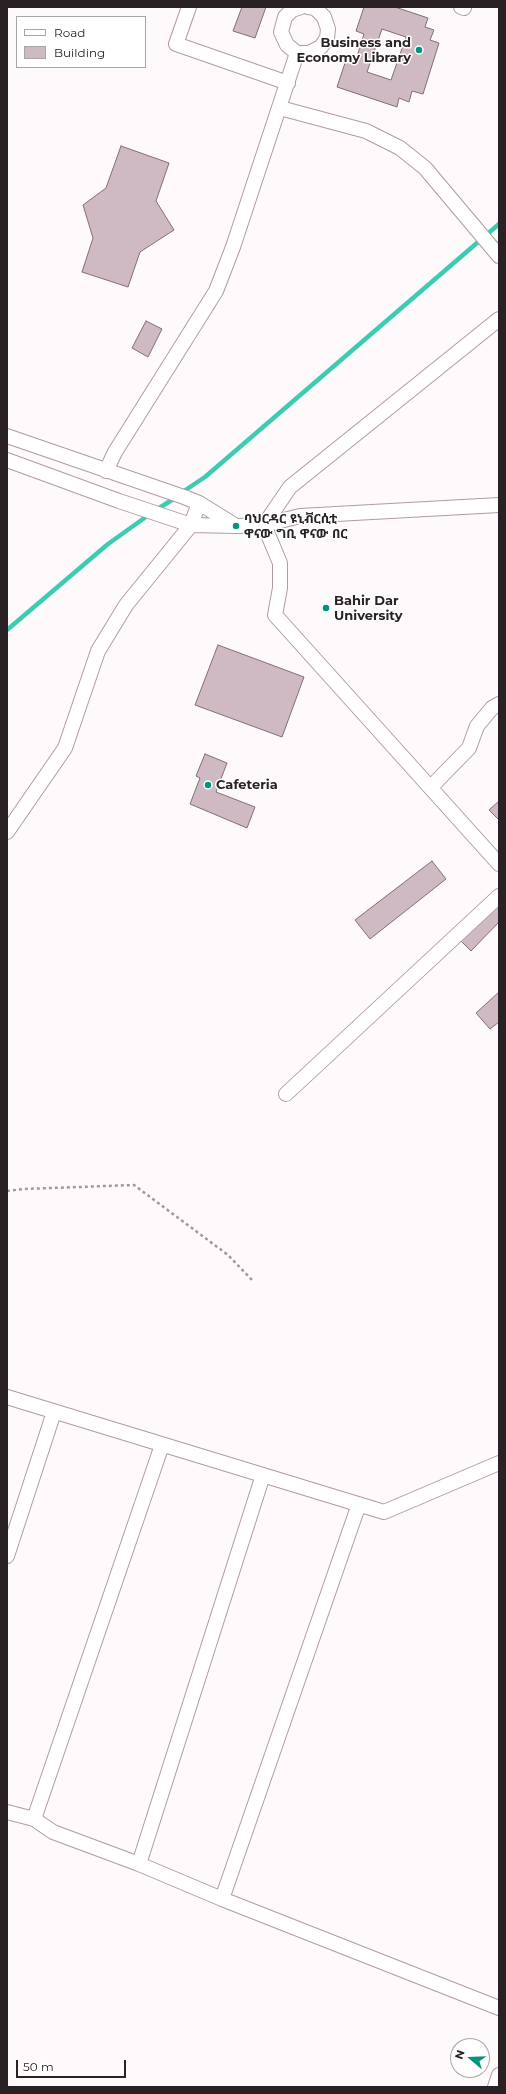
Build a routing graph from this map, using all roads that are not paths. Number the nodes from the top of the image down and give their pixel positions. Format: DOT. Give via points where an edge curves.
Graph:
graph roads {
  1 [pos="189,7"];
  2 [pos="301,7"];
  3 [pos="313,8"];
  4 [pos="297,52"];
  5 [pos="288,83"];
  6 [pos="280,108"];
  7 [pos="496,253"];
  8 [pos="499,319"];
  9 [pos="7,436"];
  10 [pos="7,460"];
  11 [pos="106,471"];
  12 [pos="199,503"];
  13 [pos="499,505"];
  14 [pos="191,525"];
  15 [pos="264,525"];
  16 [pos="237,526"];
  17 [pos="499,704"];
  18 [pos="431,786"];
  19 [pos="7,832"];
  20 [pos="499,864"];
  21 [pos="499,896"];
  22 [pos="286,1094"];
  23 [pos="7,1397"];
  24 [pos="54,1412"];
  25 [pos="162,1445"];
  26 [pos="499,1463"];
  27 [pos="263,1475"];
  28 [pos="359,1504"];
  29 [pos="7,1556"];
  30 [pos="7,1812"];
  31 [pos="34,1819"];
  32 [pos="139,1864"];
  33 [pos="222,1899"];
  34 [pos="499,2008"];
  35 [pos="499,2075"];
  36 [pos="495,2087"];
  1 -- 5 [label="street" via="176,44"];
  2 -- 4 [label="street" via="292,10 285,17 281,32 287,45"];
  3 -- 4 [label="street" via="324,17 328,29 327,38 321,47 309,53"];
  4 -- 5 [label="street"];
  5 -- 6 [label="street"];
  6 -- 7 [label="street" via="366,131 400,148 425,168"];
  6 -- 11 [label="street" via="216,291"];
  8 -- 15 [label="street" via="290,487"];
  9 -- 11 [label="street"];
  10 -- 14 [label="street"];
  11 -- 12 [label="street"];
  12 -- 14 [label="street"];
  12 -- 16 [label="street"];
  13 -- 15 [label="street" via="300,516"];
  14 -- 16 [label="street"];
  14 -- 19 [label="street" via="126,605 98,651 64,748"];
  15 -- 16 [label="street"];
  15 -- 18 [label="street" via="280,563 280,588 275,615"];
  17 -- 18 [label="street" via="492,708 477,726 470,748"];
  18 -- 20 [label="street"];
  21 -- 22 [label="street"];
  23 -- 24 [label="street"];
  24 -- 25 [label="street"];
  24 -- 29 [label="street"];
  25 -- 27 [label="street"];
  25 -- 31 [label="street"];
  26 -- 28 [label="street" via="384,1512"];
  27 -- 28 [label="street"];
  27 -- 32 [label="street"];
  28 -- 33 [label="street"];
  30 -- 31 [label="street"];
  31 -- 32 [label="street" via="52,1832"];
  32 -- 33 [label="street"];
  33 -- 34 [label="street"];
  35 -- 36 [label="street"];
}
